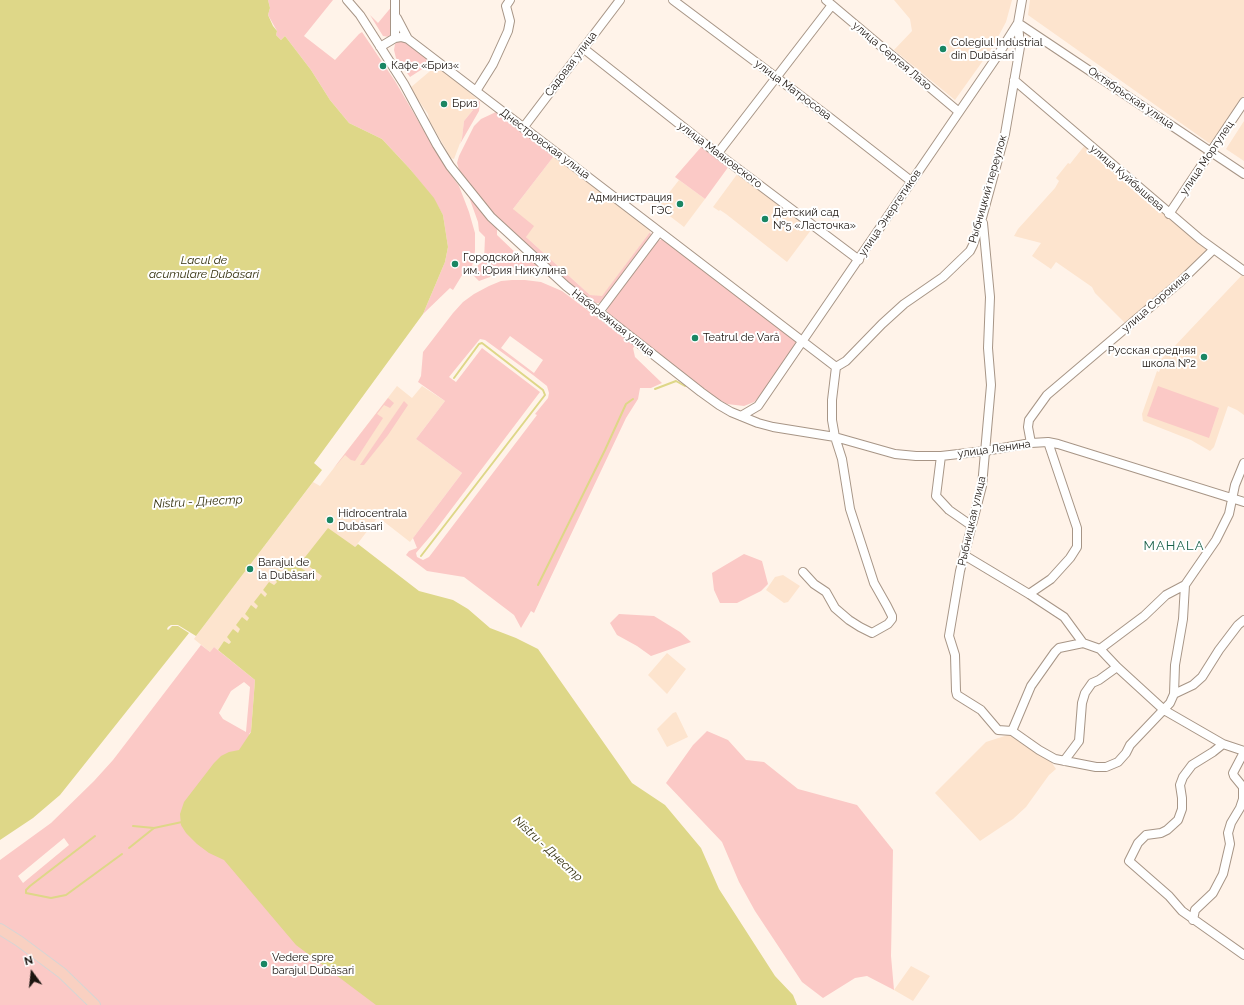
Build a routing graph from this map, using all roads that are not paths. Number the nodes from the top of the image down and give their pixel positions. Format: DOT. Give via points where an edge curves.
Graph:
graph roads {
  1 [pos="347,0"];
  2 [pos="395,0"];
  3 [pos="510,0"];
  4 [pos="620,0"];
  5 [pos="673,0"];
  6 [pos="1022,0"];
  7 [pos="829,3"];
  8 [pos="396,16"];
  9 [pos="1018,23"];
  10 [pos="395,38"];
  11 [pos="408,39"];
  12 [pos="380,47"];
  13 [pos="583,48"];
  14 [pos="777,78"];
  15 [pos="1014,80"];
  16 [pos="476,91"];
  17 [pos="1244,102"];
  18 [pos="959,112"];
  19 [pos="524,128"];
  20 [pos="1211,151"];
  21 [pos="718,153"];
  22 [pos="1244,174"];
  23 [pos="911,181"];
  24 [pos="1169,214"];
  25 [pos="982,218"];
  26 [pos="659,232"];
  27 [pos="1213,250"];
  28 [pos="859,260"];
  29 [pos="1244,271"];
  30 [pos="599,312"];
  31 [pos="803,341"];
  32 [pos="836,367"];
  33 [pos="741,416"];
  34 [pos="834,437"];
  35 [pos="1048,442"];
  36 [pos="1031,443"];
  37 [pos="985,451"];
  38 [pos="941,456"];
  39 [pos="1244,463"];
  40 [pos="1232,498"];
  41 [pos="1244,502"];
  42 [pos="972,526"];
  43 [pos="964,555"];
  44 [pos="803,572"];
  45 [pos="1185,585"];
  46 [pos="1029,594"];
  47 [pos="1244,620"];
  48 [pos="1083,643"];
  49 [pos="1100,649"];
  50 [pos="1117,667"];
  51 [pos="1174,694"];
  52 [pos="1164,710"];
  53 [pos="1012,731"];
  54 [pos="1223,744"];
  55 [pos="1244,752"];
  56 [pos="1064,761"];
  57 [pos="1193,920"];
  58 [pos="0,929"];
  59 [pos="1244,955"];
  60 [pos="95,1005"];
  1 -- 12 [label="street, Набережная улица" via="360,15"];
  2 -- 8 [label="street"];
  3 -- 16 [label="street" via="506,6 510,21 508,31 493,64"];
  4 -- 13 [label="street, Садовая улица"];
  5 -- 14 [label="street, улица Матросова"];
  6 -- 9 [label="street, улица Энергетиков"];
  7 -- 14 [label="street"];
  7 -- 18 [label="street, улица Сергея Лазо"];
  8 -- 10 [label="street"];
  8 -- 11 [label="street"];
  9 -- 15 [label="street, Рыбницкий переулок" via="1020,46"];
  9 -- 18 [label="street, улица Энергетиков"];
  9 -- 20 [label="street, Октябрьская улица"];
  10 -- 11 [label="street"];
  10 -- 12 [label="street"];
  11 -- 16 [label="street, Днестровская улица"];
  12 -- 30 [label="street, Набережная улица" via="450,166 480,206 555,276"];
  13 -- 19 [label="street, Садовая улица"];
  13 -- 21 [label="street, улица Маяковского"];
  14 -- 21 [label="street"];
  14 -- 23 [label="street, улица Матросова"];
  15 -- 24 [label="street, улица Куйбышева"];
  15 -- 25 [label="street, Рыбницкий переулок" via="1005,134"];
  16 -- 19 [label="street, Днестровская улица"];
  17 -- 20 [label="street, улица Моргулец"];
  18 -- 23 [label="street, улица Энергетиков"];
  19 -- 26 [label="street, Днестровская улица"];
  20 -- 22 [label="street, Октябрьская улица"];
  20 -- 24 [label="street, улица Моргулец"];
  21 -- 28 [label="street, улица Маяковского"];
  23 -- 28 [label="street, улица Энергетиков"];
  24 -- 27 [label="street, улица Куйбышева"];
  25 -- 32 [label="street, Рыбницкий переулок" via="973,245 965,256 943,276 904,304 846,361"];
  25 -- 37 [label="street, Рыбницкая улица" via="990,297 988,348 992,385"];
  26 -- 30 [label="street"];
  26 -- 31 [label="street, Днестровская улица"];
  27 -- 29 [label="street, улица Куйбышева"];
  27 -- 36 [label="street, улица Сорокина" via="1180,282 1047,395 1029,420"];
  28 -- 31 [label="street, улица Энергетиков"];
  30 -- 33 [label="street, Набережная улица" via="701,392"];
  31 -- 32 [label="street, Днестровская улица"];
  31 -- 33 [label="street, улица Энергетиков" via="758,406"];
  32 -- 34 [label="street" via="832,400"];
  33 -- 34 [label="street, улица Ленина" via="773,427"];
  34 -- 38 [label="street, улица Ленина" via="895,454"];
  34 -- 44 [label="street" via="842,459 850,509 863,552 874,583 892,620 872,633 849,620 835,608 826,592"];
  35 -- 36 [label="street, улица Ленина"];
  35 -- 40 [label="street, улица Ленина"];
  35 -- 46 [label="street" via="1076,528 1077,547 1051,579"];
  36 -- 37 [label="street, улица Ленина"];
  37 -- 38 [label="street, улица Ленина"];
  37 -- 42 [label="street, Рыбницкая улица" via="982,486"];
  38 -- 42 [label="street" via="936,496"];
  39 -- 40 [label="street"];
  40 -- 41 [label="street, улица Ленина"];
  40 -- 45 [label="street" via="1229,514 1216,540"];
  42 -- 43 [label="street, Рыбницкая улица"];
  43 -- 46 [label="street"];
  43 -- 53 [label="street, Рыбницкая улица" via="949,636 955,655 957,695 981,710 998,730"];
  45 -- 49 [label="street" via="1166,595 1144,616"];
  45 -- 51 [label="street"];
  46 -- 48 [label="street" via="1064,617"];
  47 -- 51 [label="street" via="1219,650 1202,677 1193,685"];
  48 -- 49 [label="street"];
  48 -- 53 [label="street" via="1060,648 1055,652 1031,686"];
  49 -- 50 [label="street"];
  50 -- 52 [label="street"];
  50 -- 56 [label="street" via="1092,683 1085,692 1079,741"];
  51 -- 52 [label="street"];
  52 -- 54 [label="street"];
  52 -- 56 [label="street" via="1130,744 1118,762 1106,767 1096,767"];
  53 -- 56 [label="street" via="1049,756"];
  54 -- 55 [label="street"];
  54 -- 57 [label="street" via="1192,765 1183,777 1180,785 1182,809 1178,820 1161,833 1146,835 1138,843 1129,860"];
  55 -- 57 [label="street" via="1233,773 1243,787 1243,799 1228,833 1230,844 1223,874 1213,893 1195,910"];
  57 -- 59 [label="street"];
  58 -- 60 [label="main road" via="62,973"];
}
